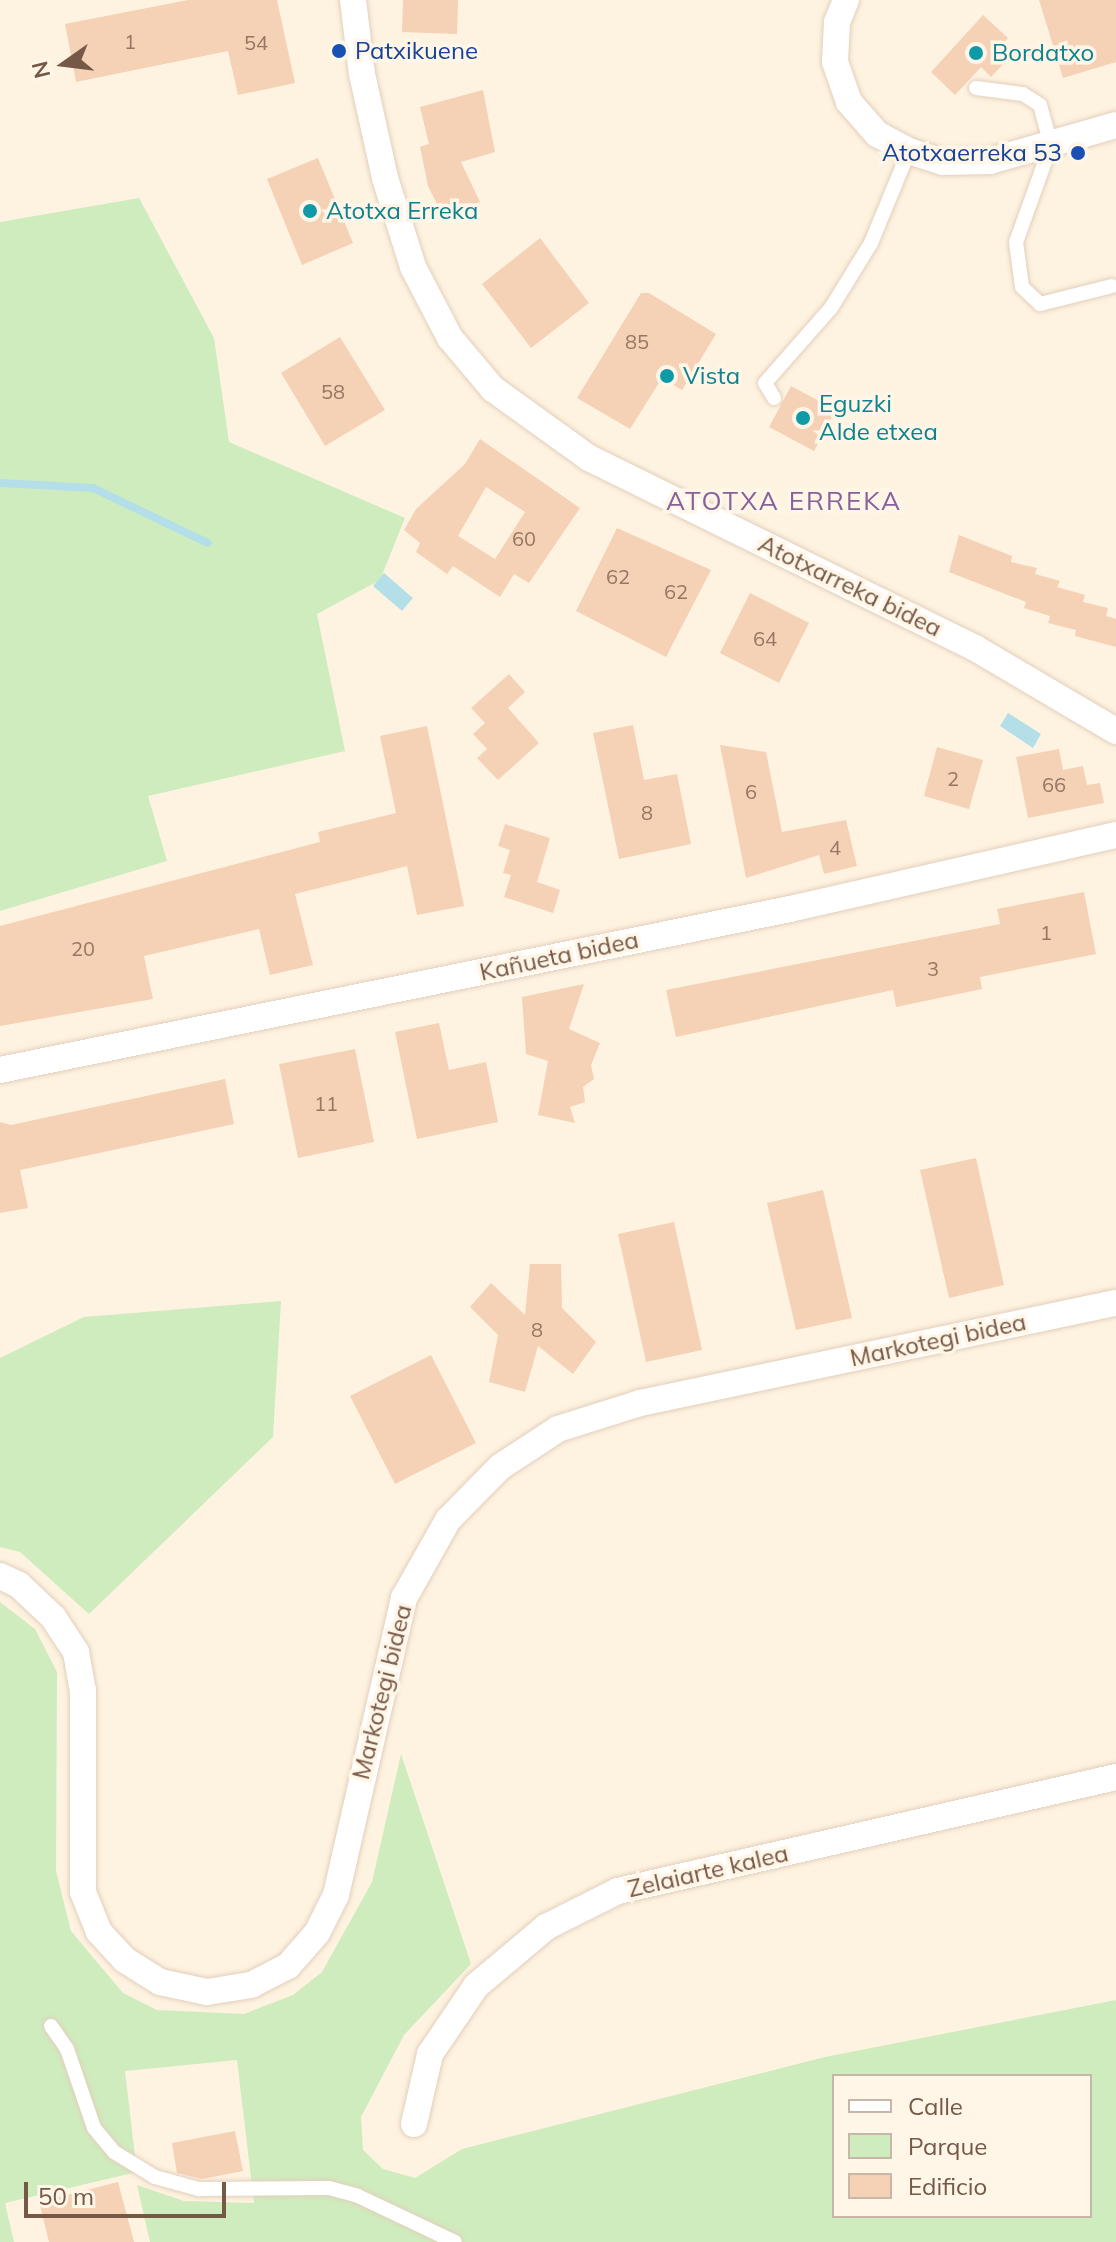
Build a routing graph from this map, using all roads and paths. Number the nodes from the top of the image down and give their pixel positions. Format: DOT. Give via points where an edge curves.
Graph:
graph roads {
  1 [pos="353,0"];
  2 [pos="846,0"];
  3 [pos="976,88"];
  4 [pos="1116,125"];
  5 [pos="1051,145"];
  6 [pos="909,151"];
  7 [pos="1112,286"];
  8 [pos="774,398"];
  9 [pos="1116,731"];
  10 [pos="1116,835"];
  11 [pos="0,1070"];
  12 [pos="1116,1303"];
  13 [pos="0,1576"];
  14 [pos="1116,1777"];
  15 [pos="51,2026"];
  16 [pos="414,2124"];
  17 [pos="455,2242"];
  1 -- 9 [label="street, Atotxarreka bidea" via="378,148 413,267 450,338 493,389 589,458 975,648"];
  2 -- 6 [label="street" via="837,22 835,62 849,102 877,134"];
  3 -- 5 [label="lane" via="1023,94 1040,105"];
  4 -- 5 [label="street"];
  5 -- 6 [label="street" via="990,161 943,162"];
  5 -- 7 [label="lane" via="1016,242 1022,287 1040,304"];
  6 -- 8 [label="lane" via="871,243 839,295 765,383"];
  10 -- 11 [label="street, Kañueta bidea" via="790,909"];
  12 -- 13 [label="street, Markotegi bidea" via="640,1403 558,1429 500,1467 448,1520 404,1598 336,1895 317,1933 288,1966 251,1985 207,1992 160,1982 125,1960 99,1932 83,1892 83,1690 76,1652 53,1617 19,1585"];
  14 -- 16 [label="street, Zelaiarte kalea" via="618,1891 546,1927 476,1986 430,2054"];
  15 -- 17 [label="lane" via="67,2049 94,2128 114,2152 155,2177 199,2189 329,2188 358,2196"];
}
